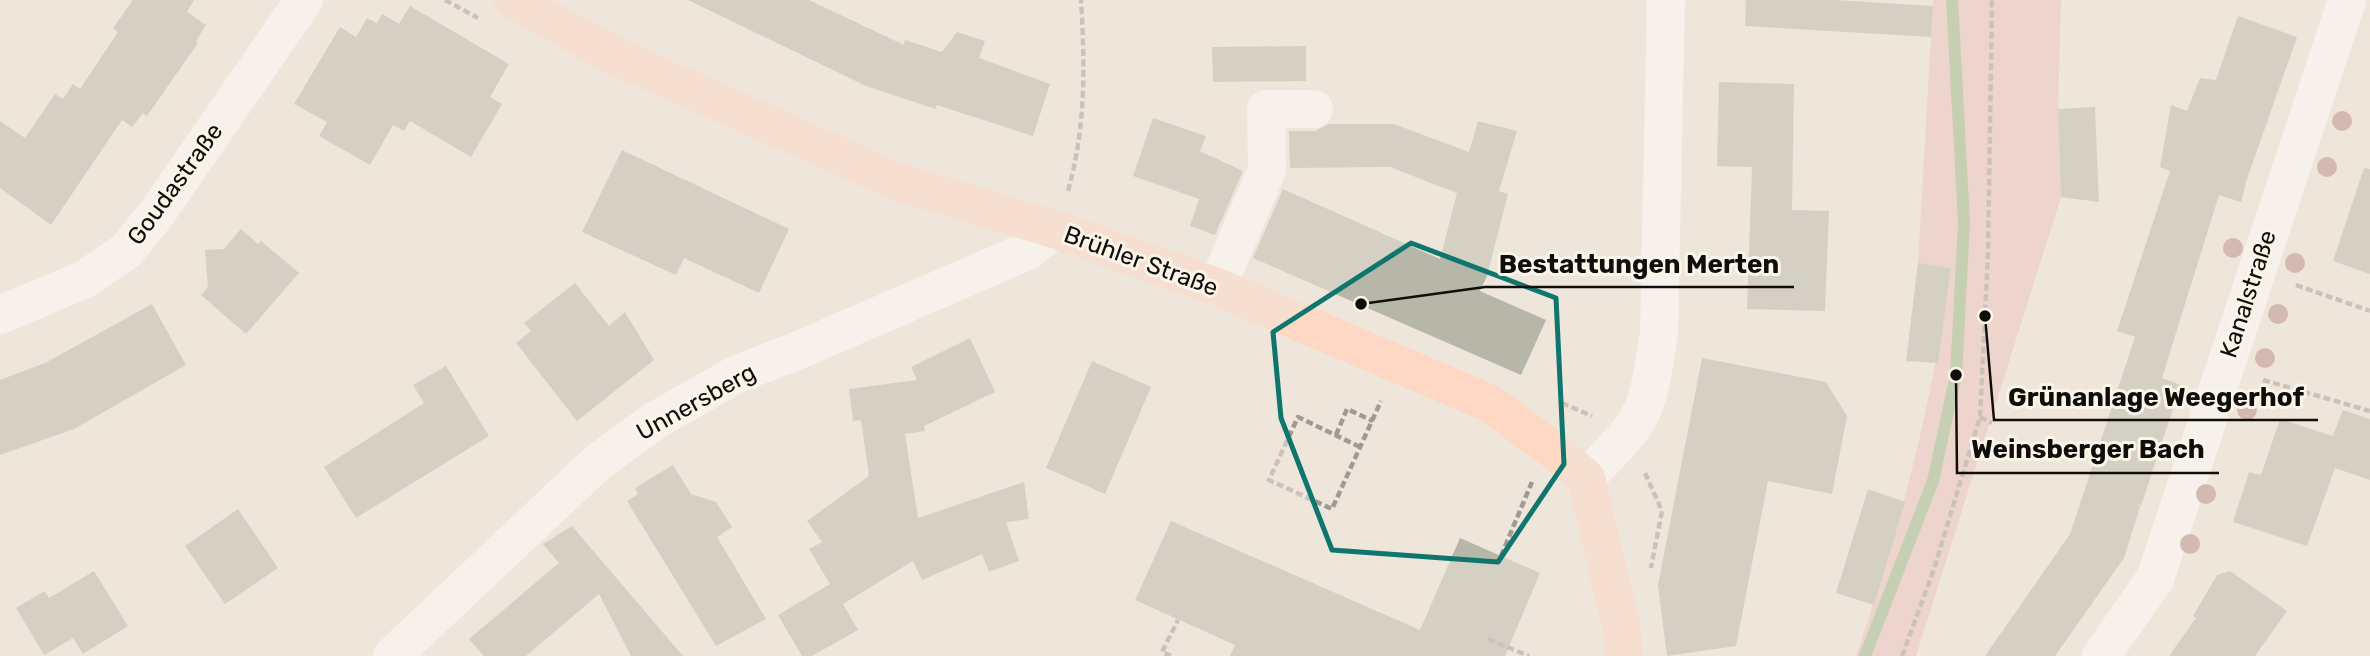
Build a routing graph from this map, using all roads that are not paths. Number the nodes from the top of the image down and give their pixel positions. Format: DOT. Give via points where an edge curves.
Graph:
graph roads {
  1 [pos="304,0"];
  2 [pos="513,0"];
  3 [pos="1666,0"];
  4 [pos="2347,0"];
  5 [pos="1314,109"];
  6 [pos="1060,214"];
  7 [pos="1217,288"];
  8 [pos="0,315"];
  9 [pos="1586,478"];
  10 [pos="392,656"];
  11 [pos="1624,656"];
  12 [pos="2101,656"];
  1 -- 8 [label="street, Goudastraße" via="126,251 85,279"];
  2 -- 6 [label="main road, Brühler Straße" via="617,57 898,182"];
  3 -- 9 [label="street" via="1659,332 1653,374 1644,408"];
  4 -- 12 [label="street, Kanalstraße" via="2155,579"];
  5 -- 7 [label="street" via="1266,109 1267,170"];
  6 -- 7 [label="main road, Brühler Straße"];
  6 -- 10 [label="street, Unnersberg" via="1028,251 737,374 656,420 598,462"];
  7 -- 9 [label="main road, Brühler Straße" via="1489,403"];
  9 -- 11 [label="main road"];
}
